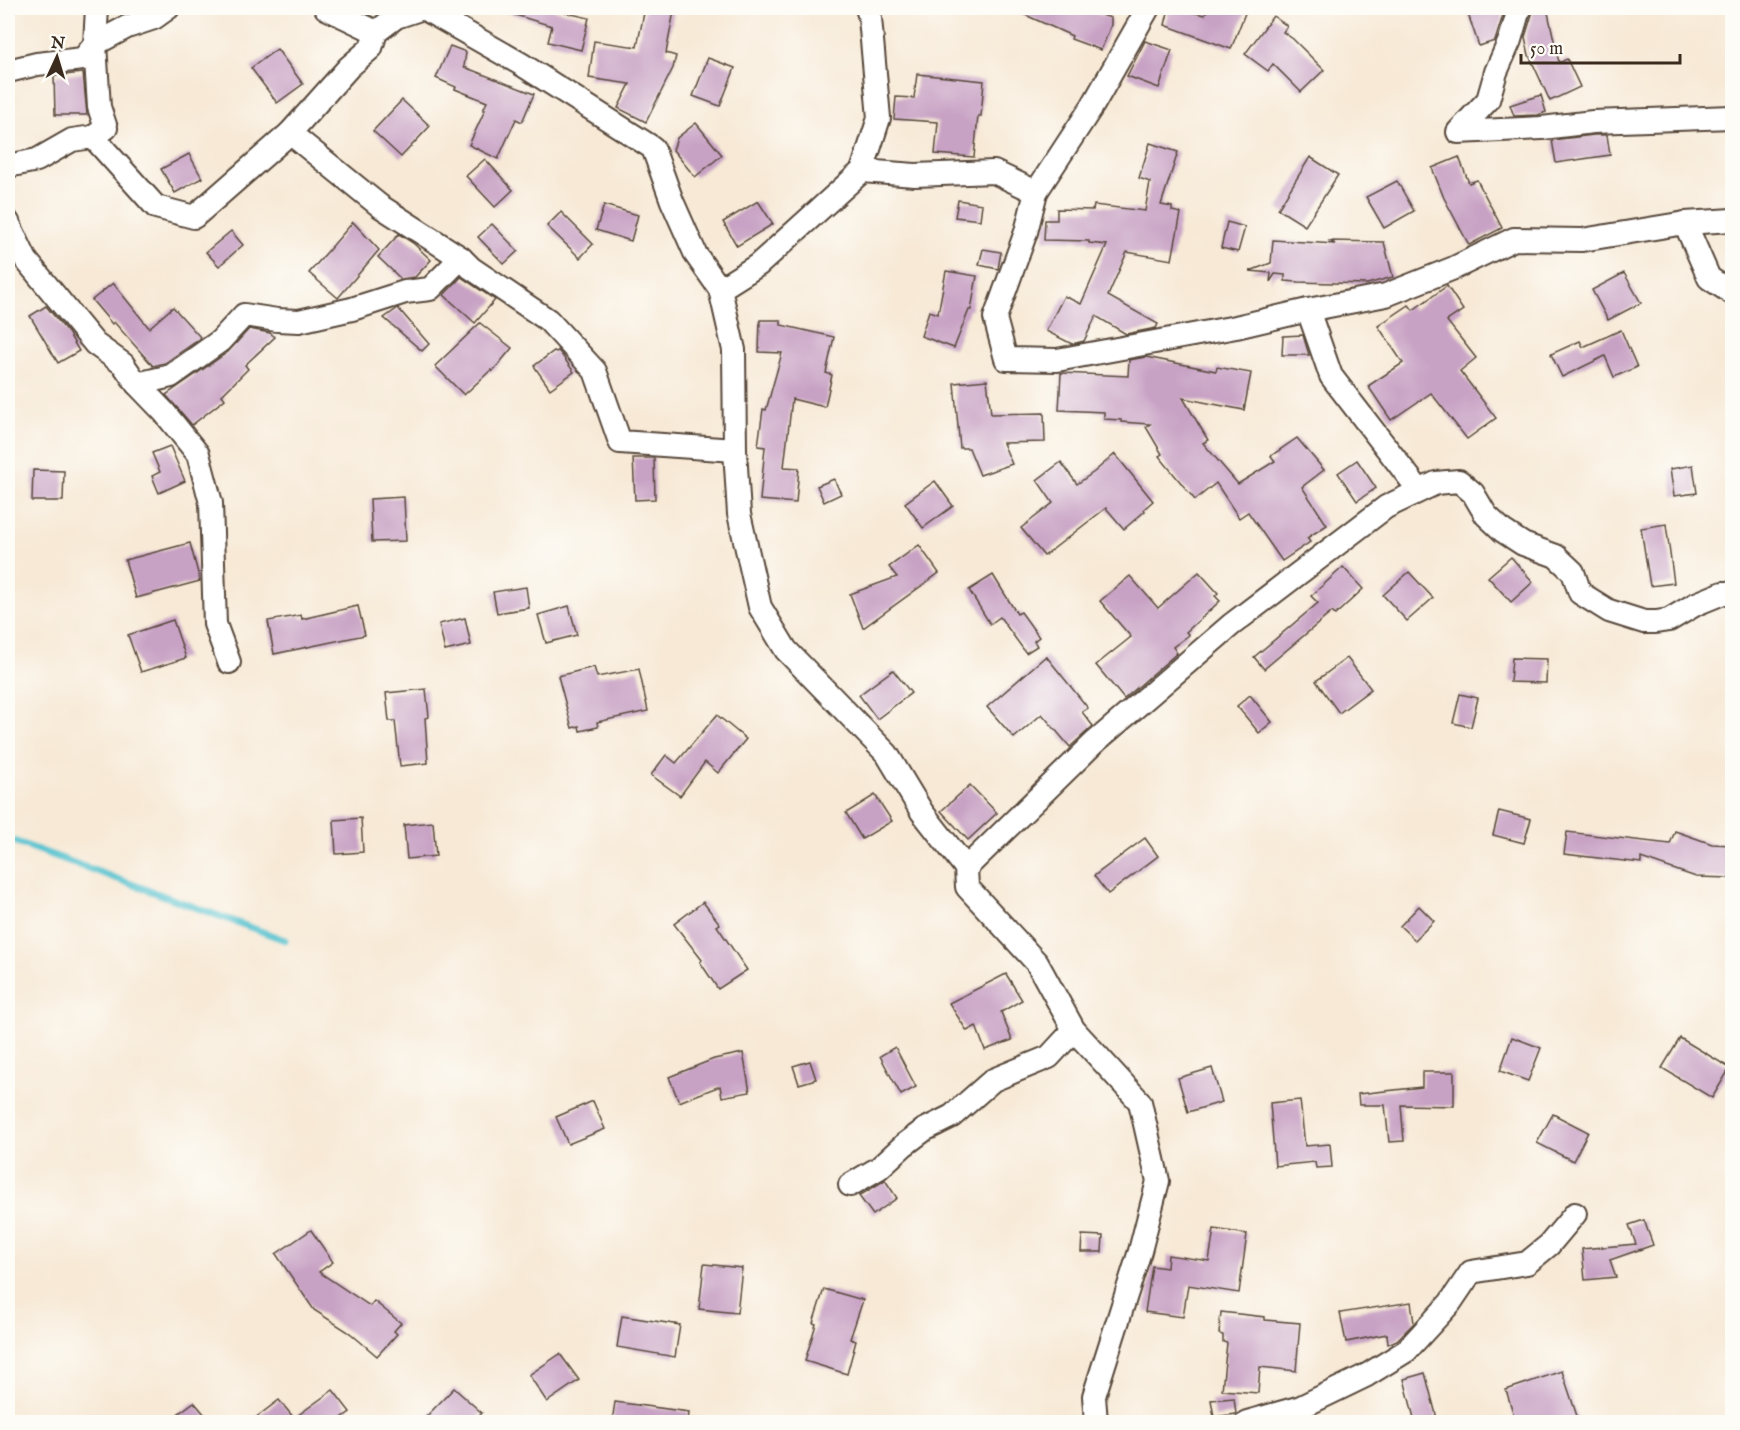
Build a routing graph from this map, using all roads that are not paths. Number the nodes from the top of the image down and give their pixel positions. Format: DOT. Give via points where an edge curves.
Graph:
graph roads {
  1 [pos="97,8"];
  2 [pos="168,8"];
  3 [pos="326,8"];
  4 [pos="423,8"];
  5 [pos="867,8"];
  6 [pos="1148,8"];
  7 [pos="1521,8"];
  8 [pos="450,15"];
  9 [pos="376,32"];
  10 [pos="95,44"];
  11 [pos="8,71"];
  12 [pos="1732,117"];
  13 [pos="290,133"];
  14 [pos="93,137"];
  15 [pos="8,165"];
  16 [pos="862,171"];
  17 [pos="1036,192"];
  18 [pos="1732,220"];
  19 [pos="8,222"];
  20 [pos="1685,223"];
  21 [pos="461,258"];
  22 [pos="720,289"];
  23 [pos="1732,293"];
  24 [pos="1308,310"];
  25 [pos="137,384"];
  26 [pos="735,450"];
  27 [pos="1419,490"];
  28 [pos="1732,593"];
  29 [pos="229,662"];
  30 [pos="966,868"];
  31 [pos="1074,1030"];
  32 [pos="850,1185"];
  33 [pos="1575,1214"];
  34 [pos="1096,1422"];
  35 [pos="1247,1422"];
  1 -- 10 [label="street"];
  2 -- 10 [label="street"];
  3 -- 9 [label="street"];
  4 -- 8 [label="street"];
  4 -- 9 [label="street" via="396,17"];
  5 -- 16 [label="street" via="879,118"];
  6 -- 17 [label="street" via="1093,105"];
  7 -- 12 [label="street" via="1488,100 1458,132"];
  8 -- 22 [label="street" via="653,148 696,255"];
  9 -- 13 [label="street" via="371,48"];
  10 -- 11 [label="street" via="82,59"];
  10 -- 14 [label="street" via="99,107 106,129"];
  13 -- 14 [label="street" via="194,218 156,207"];
  13 -- 21 [label="street" via="380,206"];
  14 -- 15 [label="street" via="72,140 37,160"];
  16 -- 17 [label="street" via="915,175 994,171"];
  16 -- 22 [label="street" via="758,265"];
  17 -- 24 [label="street" via="995,318 1006,359 1057,360"];
  18 -- 20 [label="street"];
  19 -- 25 [label="street" via="26,261 96,344 123,364"];
  20 -- 23 [label="street" via="1709,278"];
  20 -- 24 [label="street" via="1582,240 1514,239 1386,295"];
  21 -- 25 [label="street" via="429,289 299,321 244,315 220,341 171,376"];
  21 -- 26 [label="street" via="548,320 595,371 620,442"];
  22 -- 26 [label="street" via="734,350"];
  24 -- 27 [label="street" via="1331,376"];
  25 -- 29 [label="street" via="198,454 212,503 215,624"];
  26 -- 30 [label="street" via="739,514 760,607 786,650 887,754 922,812"];
  27 -- 28 [label="street" via="1459,481 1503,531 1523,544 1556,556 1573,572 1580,593 1609,611 1656,622"];
  27 -- 30 [label="street" via="1386,507 1231,625 1094,743"];
  30 -- 31 [label="street" via="967,886 1037,963"];
  31 -- 32 [label="street" via="1048,1057 993,1080 952,1116 924,1130 879,1168"];
  31 -- 34 [label="street" via="1140,1102 1158,1181 1094,1396"];
  33 -- 35 [label="street" via="1549,1245 1527,1263 1471,1272 1450,1303 1406,1351 1301,1407"];
}
